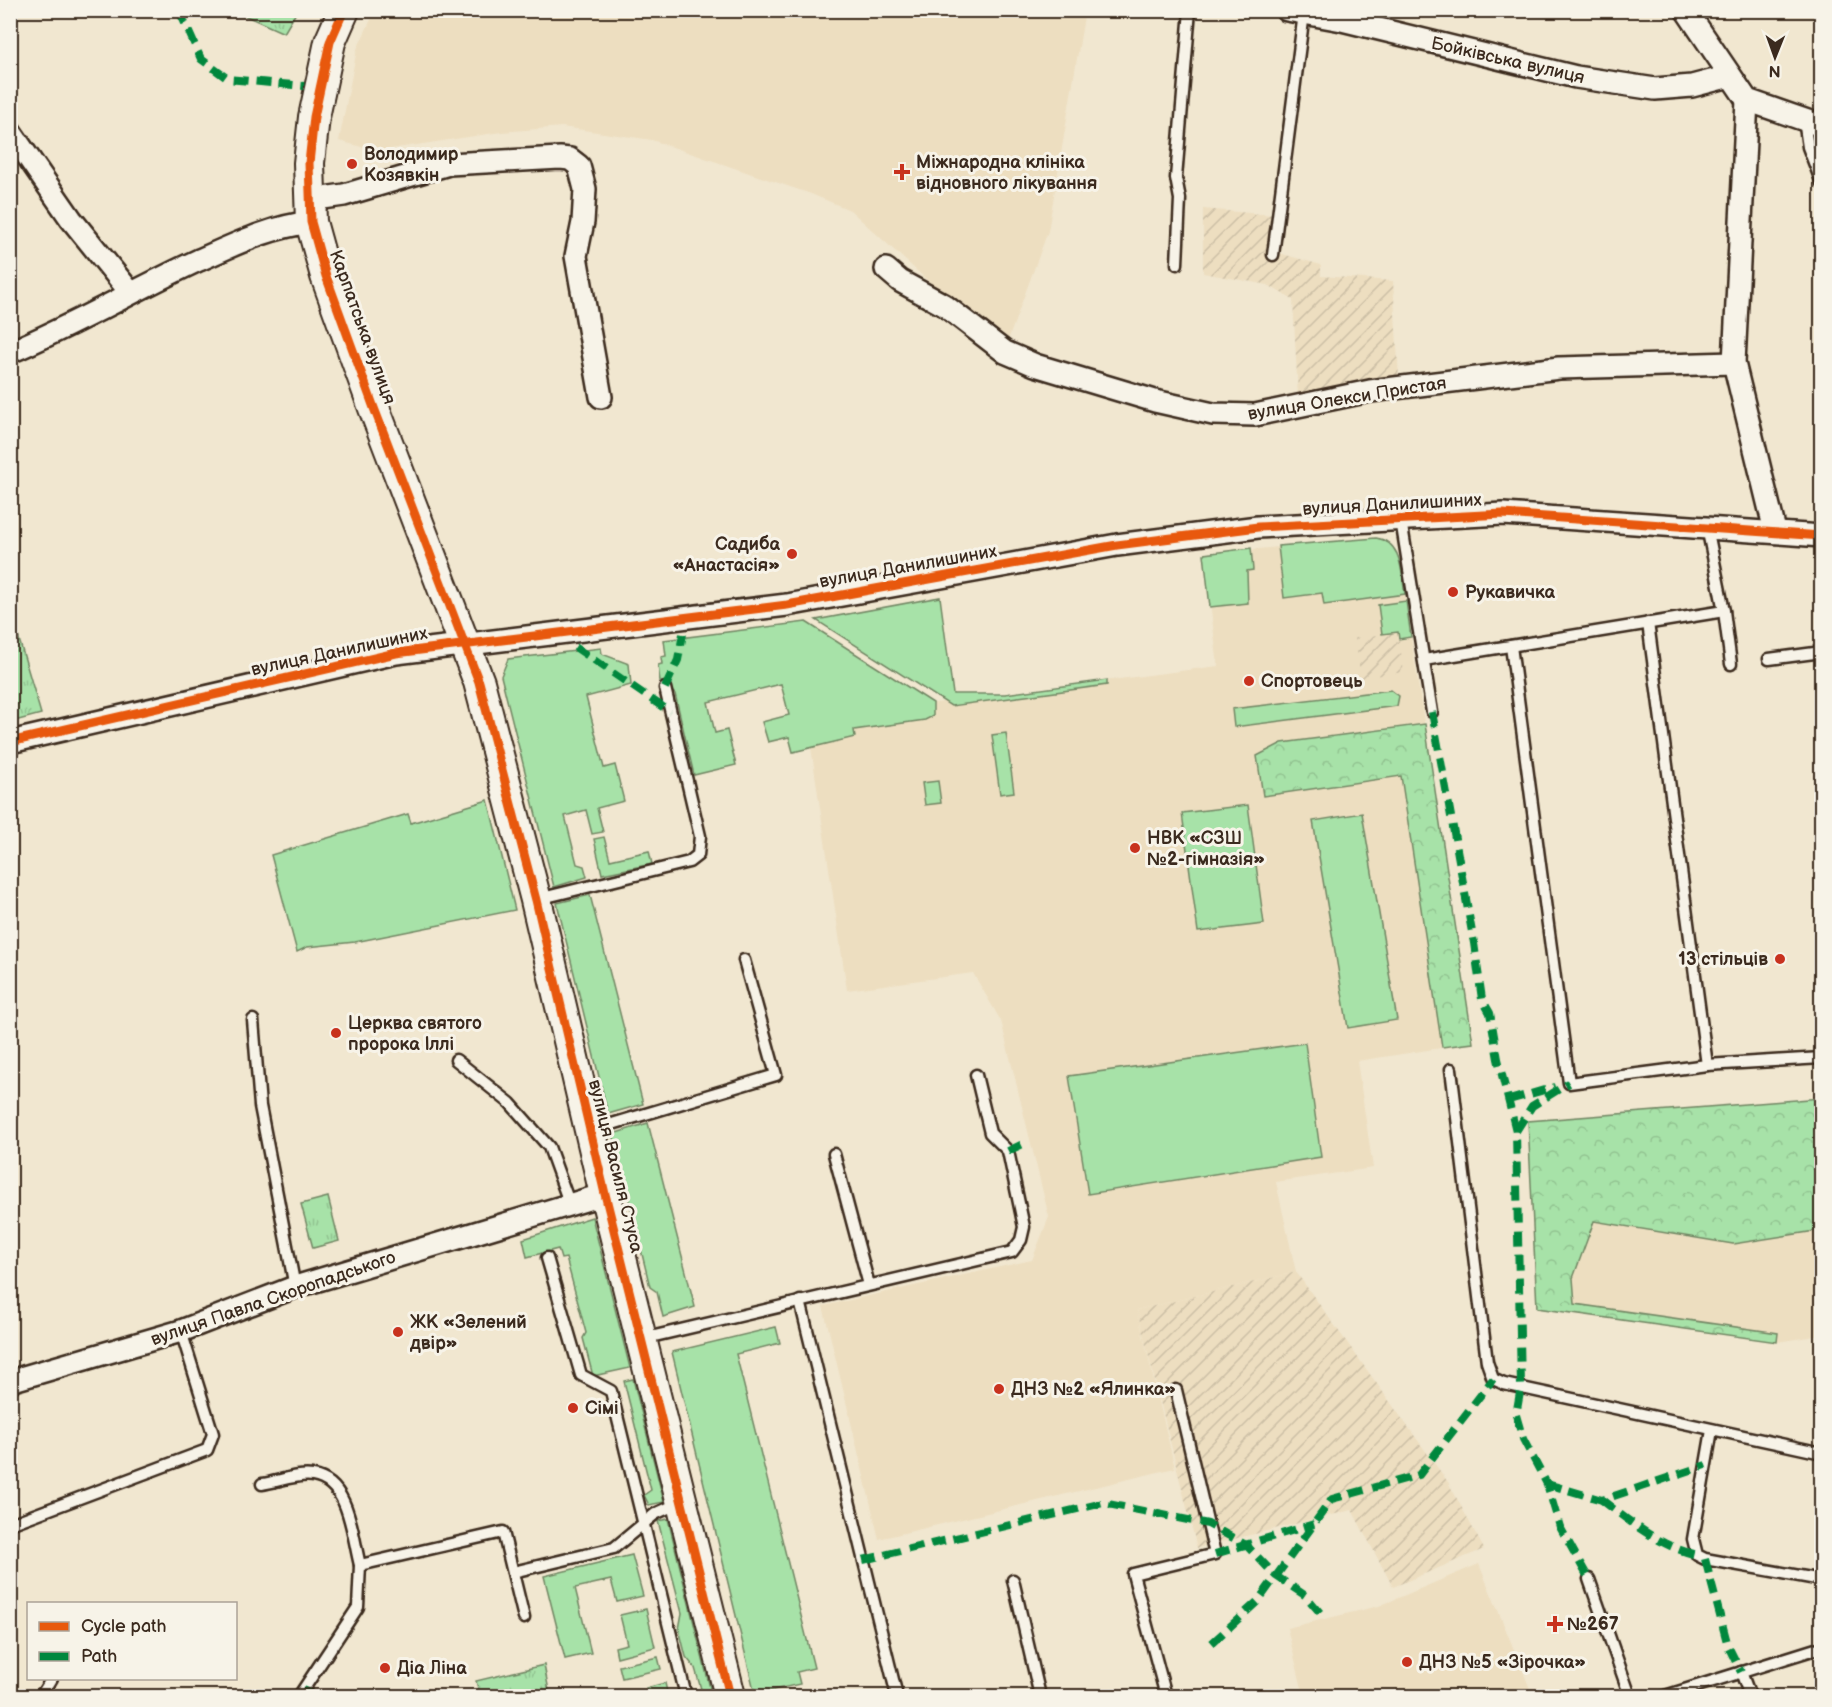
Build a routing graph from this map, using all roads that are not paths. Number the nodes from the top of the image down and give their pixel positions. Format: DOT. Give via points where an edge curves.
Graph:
graph roads {
  1 [pos="344,10"];
  2 [pos="1190,10"];
  3 [pos="1686,10"];
  4 [pos="1296,12"];
  5 [pos="1342,15"];
  6 [pos="1730,76"];
  7 [pos="1747,100"];
  8 [pos="1813,123"];
  9 [pos="10,131"];
  10 [pos="1821,183"];
  11 [pos="310,211"];
  12 [pos="1273,255"];
  13 [pos="1177,264"];
  14 [pos="886,269"];
  15 [pos="130,292"];
  16 [pos="10,352"];
  17 [pos="1734,363"];
  18 [pos="601,397"];
  19 [pos="1401,519"];
  20 [pos="1707,527"];
  21 [pos="1775,531"];
  22 [pos="1821,536"];
  23 [pos="1724,611"];
  24 [pos="1648,623"];
  25 [pos="466,644"];
  26 [pos="1511,646"];
  27 [pos="1821,652"];
  28 [pos="1768,659"];
  29 [pos="1424,660"];
  30 [pos="1731,663"];
  31 [pos="664,688"];
  32 [pos="1432,712"];
  33 [pos="10,742"];
  34 [pos="536,900"];
  35 [pos="744,960"];
  36 [pos="254,1020"];
  37 [pos="1821,1058"];
  38 [pos="456,1060"];
  39 [pos="1707,1065"];
  40 [pos="1451,1069"];
  41 [pos="976,1075"];
  42 [pos="591,1131"];
  43 [pos="834,1154"];
  44 [pos="605,1194"];
  45 [pos="570,1204"];
  46 [pos="547,1258"];
  47 [pos="869,1285"];
  48 [pos="295,1287"];
  49 [pos="800,1301"];
  50 [pos="181,1331"];
  51 [pos="642,1340"];
  52 [pos="10,1381"];
  53 [pos="1176,1390"];
  54 [pos="1712,1430"];
  55 [pos="1821,1453"];
  56 [pos="262,1484"];
  57 [pos="682,1502"];
  58 [pos="643,1523"];
  59 [pos="10,1524"];
  60 [pos="360,1565"];
  61 [pos="513,1572"];
  62 [pos="1588,1579"];
  63 [pos="1013,1580"];
  64 [pos="1821,1580"];
  65 [pos="524,1618"];
  66 [pos="1821,1647"];
  67 [pos="1741,1672"];
  68 [pos="51,1680"];
  69 [pos="41,1696"];
  70 [pos="299,1696"];
  71 [pos="686,1696"];
  72 [pos="730,1696"];
  73 [pos="897,1696"];
  74 [pos="1040,1696"];
  75 [pos="1166,1696"];
  76 [pos="1630,1696"];
  77 [pos="1665,1696"];
  78 [pos="1750,1696"];
  1 -- 11 [label="street, Карпатська вулиця" via="330,42 314,117 309,163"];
  2 -- 13 [label="lane" via="1176,178 1180,199"];
  3 -- 6 [label="street"];
  4 -- 5 [label="street, Бойківська вулиця"];
  4 -- 12 [label="lane"];
  5 -- 6 [label="street, Бойківська вулиця" via="1587,79 1655,88 1692,86"];
  6 -- 7 [label="street"];
  7 -- 8 [label="street"];
  7 -- 17 [label="street"];
  8 -- 10 [label="lane" via="1808,147"];
  9 -- 15 [label="street" via="71,219"];
  11 -- 15 [label="street" via="286,226 249,237"];
  11 -- 18 [label="street" via="344,195 449,164 570,159 579,166 585,189 576,256"];
  11 -- 25 [label="street, Карпатська вулиця" via="326,276"];
  14 -- 17 [label="street, вулиця Олекси Пристая" via="944,305 1005,352 1155,401 1213,414 1255,415 1370,392 1559,368"];
  15 -- 16 [label="street"];
  17 -- 21 [label="street"];
  19 -- 20 [label="street, вулиця Данилишиних" via="1508,514"];
  19 -- 25 [label="street, вулиця Данилишиних" via="1258,527 1140,542 787,605"];
  19 -- 29 [label="lane"];
  20 -- 21 [label="street, вулиця Данилишиних"];
  20 -- 23 [label="lane"];
  21 -- 22 [label="street, вулиця Данилишиних"];
  23 -- 24 [label="lane"];
  23 -- 30 [label="lane"];
  24 -- 26 [label="lane"];
  24 -- 39 [label="lane"];
  25 -- 33 [label="street, вулиця Данилишиних" via="396,652"];
  25 -- 34 [label="street, вулиця Василя Стуса"];
  26 -- 29 [label="lane"];
  26 -- 39 [label="lane" via="1569,1083"];
  27 -- 28 [label="lane"];
  29 -- 32 [label="lane"];
  31 -- 34 [label="lane" via="700,836 698,855 689,862"];
  34 -- 42 [label="street, вулиця Василя Стуса"];
  35 -- 42 [label="lane" via="776,1075"];
  36 -- 48 [label="lane" via="260,1106"];
  37 -- 39 [label="lane"];
  38 -- 45 [label="lane" via="510,1103 549,1147"];
  40 -- 54 [label="lane" via="1487,1362 1493,1379"];
  41 -- 47 [label="lane" via="990,1133 1008,1151 1024,1227 1021,1240 1012,1252"];
  42 -- 44 [label="street, вулиця Василя Стуса"];
  43 -- 47 [label="lane"];
  44 -- 45 [label="street, вулиця Павла Скоропадського"];
  44 -- 51 [label="street, вулиця Василя Стуса"];
  45 -- 48 [label="street, вулиця Павла Скоропадського"];
  46 -- 58 [label="lane" via="581,1375 611,1391"];
  47 -- 49 [label="lane"];
  48 -- 50 [label="street, вулиця Павла Скоропадського"];
  49 -- 51 [label="lane"];
  49 -- 73 [label="lane"];
  50 -- 52 [label="street, вулиця Павла Скоропадського"];
  50 -- 59 [label="lane" via="213,1434 207,1450"];
  51 -- 57 [label="street, вулиця Василя Стуса"];
  53 -- 75 [label="lane" via="1215,1554 1133,1574"];
  54 -- 55 [label="lane"];
  54 -- 64 [label="lane" via="1693,1539 1697,1555"];
  56 -- 60 [label="lane" via="311,1475 328,1481 342,1496"];
  57 -- 58 [label="lane" via="667,1506"];
  57 -- 72 [label="street, вулиця Василя Стуса"];
  58 -- 61 [label="lane" via="621,1544 606,1551"];
  58 -- 71 [label="lane"];
  60 -- 61 [label="lane" via="503,1532"];
  60 -- 70 [label="lane" via="358,1607"];
  61 -- 65 [label="lane"];
  62 -- 76 [label="lane"];
  63 -- 74 [label="lane"];
  66 -- 67 [label="lane"];
  67 -- 77 [label="lane"];
  67 -- 78 [label="lane"];
  68 -- 69 [label="lane"];
}
